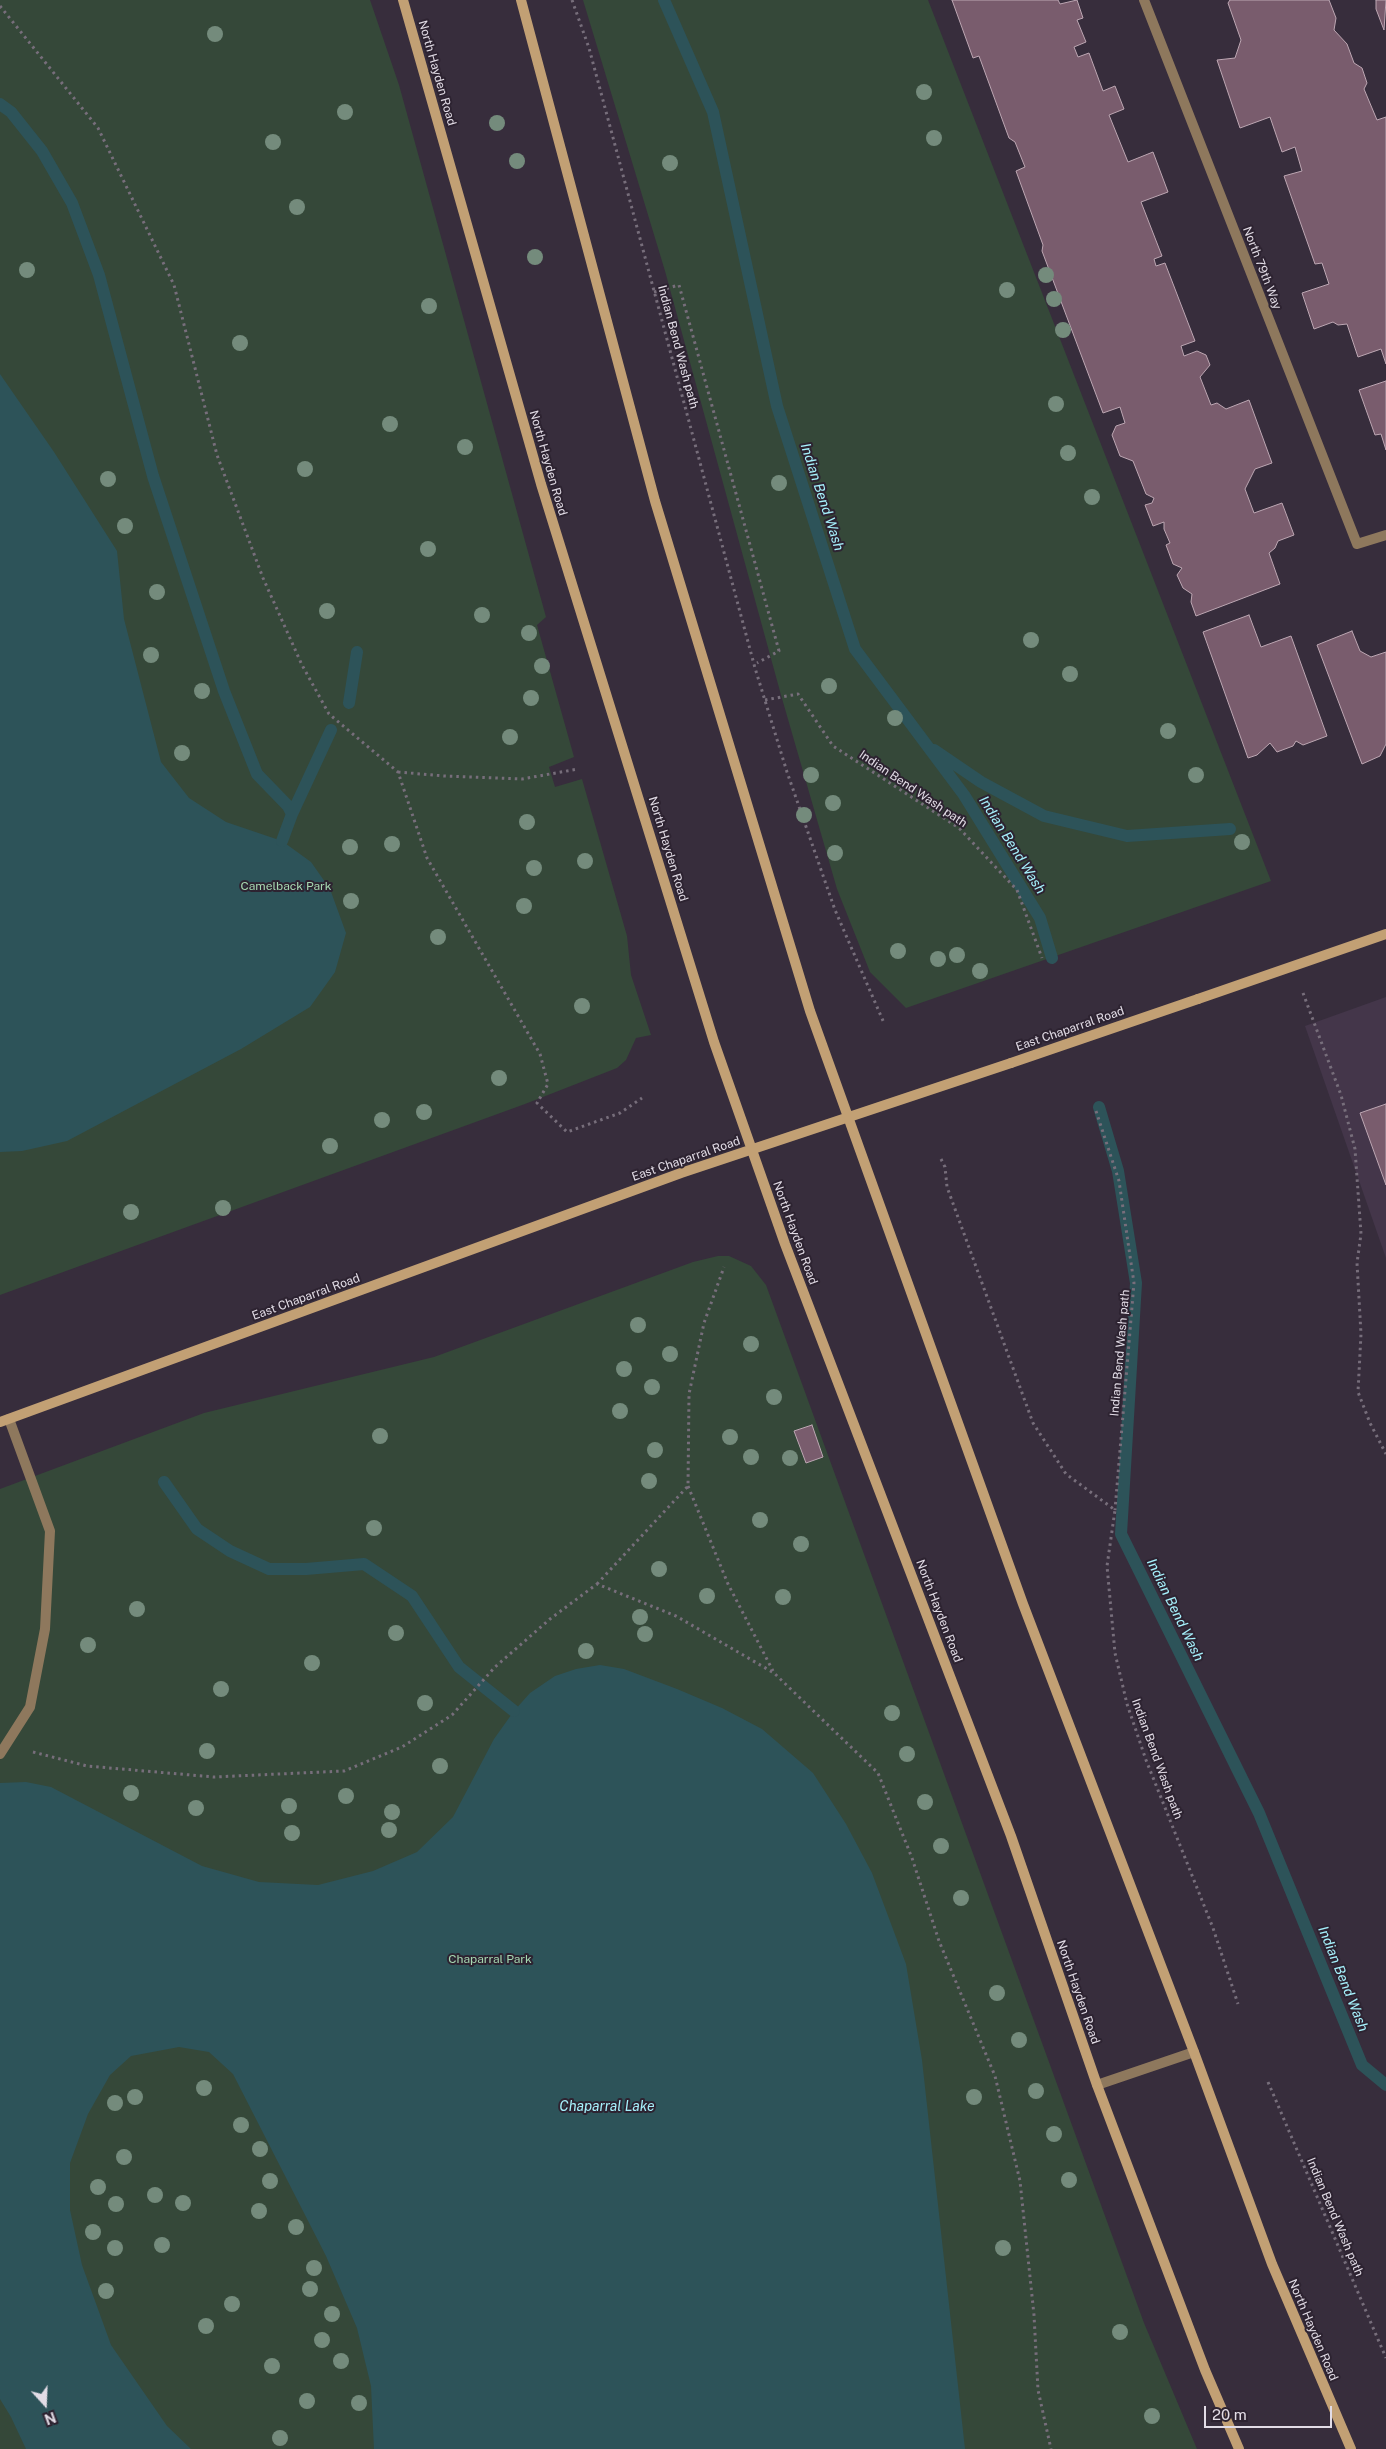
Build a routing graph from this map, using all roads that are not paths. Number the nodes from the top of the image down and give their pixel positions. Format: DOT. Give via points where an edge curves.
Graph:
graph roads {
  1 [pos="403,0"];
  2 [pos="521,0"];
  3 [pos="1144,0"];
  4 [pos="1386,535"];
  5 [pos="1386,934"];
  6 [pos="849,1118"];
  7 [pos="752,1150"];
  8 [pos="4,1420"];
  9 [pos="0,1754"];
  10 [pos="1194,2052"];
  11 [pos="1097,2085"];
  12 [pos="1239,2449"];
  13 [pos="1351,2449"];
  1 -- 7 [label="main road, North Hayden Road" via="541,484 714,1042"];
  2 -- 6 [label="main road, North Hayden Road" via="655,501 810,1011"];
  3 -- 4 [label="street, North 79th Way" via="1358,544"];
  5 -- 6 [label="main road, East Chaparral Road, bridge"];
  6 -- 7 [label="main road, East Chaparral Road"];
  6 -- 10 [label="main road, North Hayden Road" via="1023,1604"];
  7 -- 8 [label="main road, East Chaparral Road"];
  7 -- 11 [label="main road, North Hayden Road" via="1011,1836"];
  8 -- 9 [label="street" via="50,1531 45,1628 30,1707"];
  10 -- 11 [label="street"];
  10 -- 13 [label="main road, North Hayden Road" via="1272,2264"];
  11 -- 12 [label="main road, North Hayden Road" via="1205,2370"];
}
